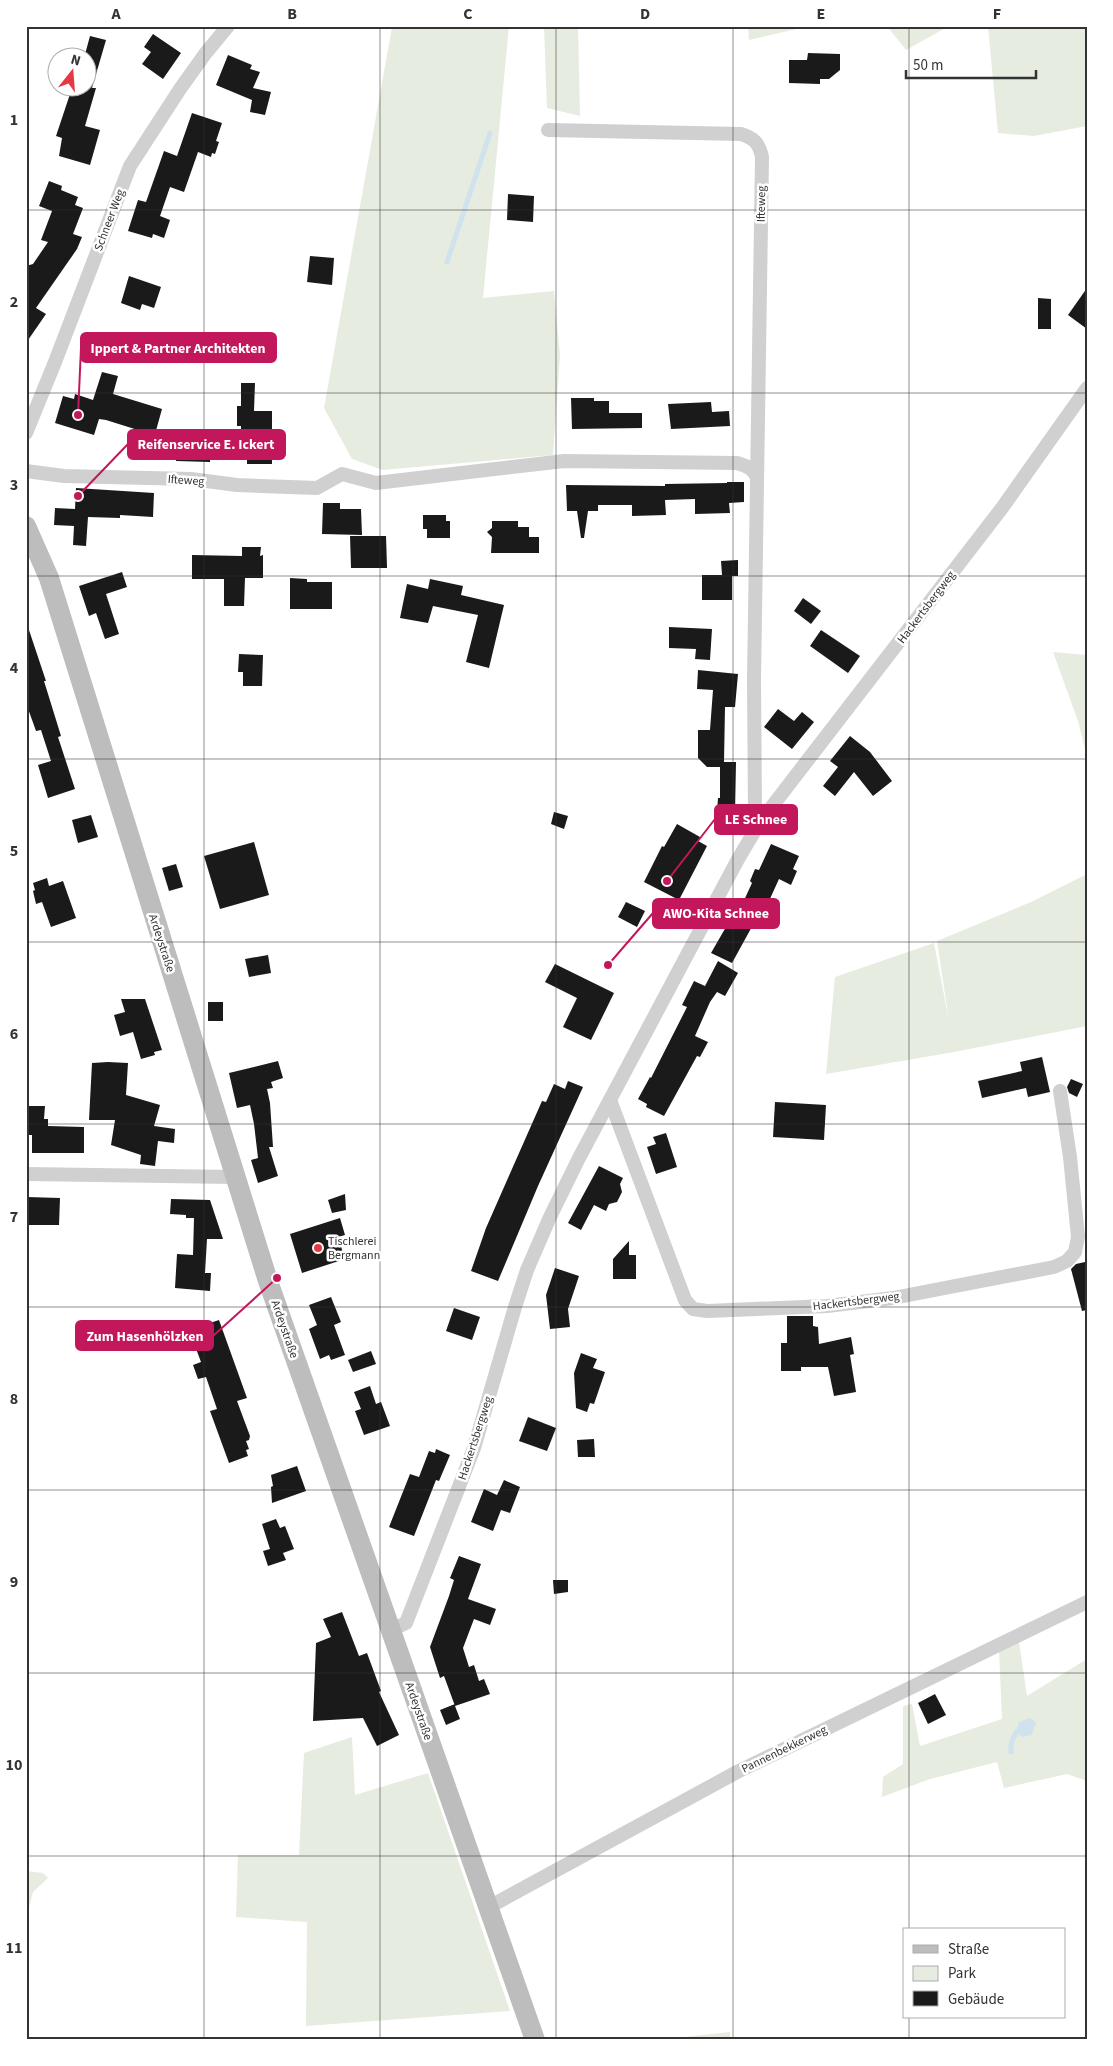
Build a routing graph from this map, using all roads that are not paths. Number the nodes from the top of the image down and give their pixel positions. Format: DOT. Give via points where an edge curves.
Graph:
graph roads {
  1 [pos="228,26"];
  2 [pos="548,130"];
  3 [pos="1087,388"];
  4 [pos="26,433"];
  5 [pos="26,471"];
  6 [pos="757,478"];
  7 [pos="26,526"];
  8 [pos="760,822"];
  9 [pos="1060,1091"];
  10 [pos="610,1100"];
  11 [pos="26,1174"];
  12 [pos="234,1177"];
  13 [pos="1087,1602"];
  14 [pos="391,1630"];
  15 [pos="487,1908"];
  16 [pos="535,2040"];
  1 -- 4 [label="street, Schneer Weg" via="180,89 130,166"];
  2 -- 6 [label="street, Ifteweg" via="741,134 756,141 762,157"];
  3 -- 8 [label="street, Hackertsbergweg" via="1002,508"];
  5 -- 6 [label="street, Ifteweg" via="64,476 191,479 237,485 317,488 342,474 376,483 564,461 738,463 750,467"];
  6 -- 8 [label="street" via="755,814"];
  7 -- 12 [label="main road, Ardeystraße" via="49,578"];
  8 -- 10 [label="street, Hackertsbergweg"];
  9 -- 10 [label="street, Hackertsbergweg" via="1078,1237 1075,1252 1067,1261 1054,1267 893,1298 827,1306 707,1311 693,1309 685,1300"];
  10 -- 14 [label="street, Hackertsbergweg" via="554,1209 527,1270 474,1448 406,1623"];
  11 -- 12 [label="street"];
  12 -- 14 [label="main road, Ardeystraße"];
  13 -- 15 [label="street, Pannenbekkerweg" via="737,1772"];
  14 -- 15 [label="main road, Ardeystraße"];
  15 -- 16 [label="main road, Ardeystraße"];
}
